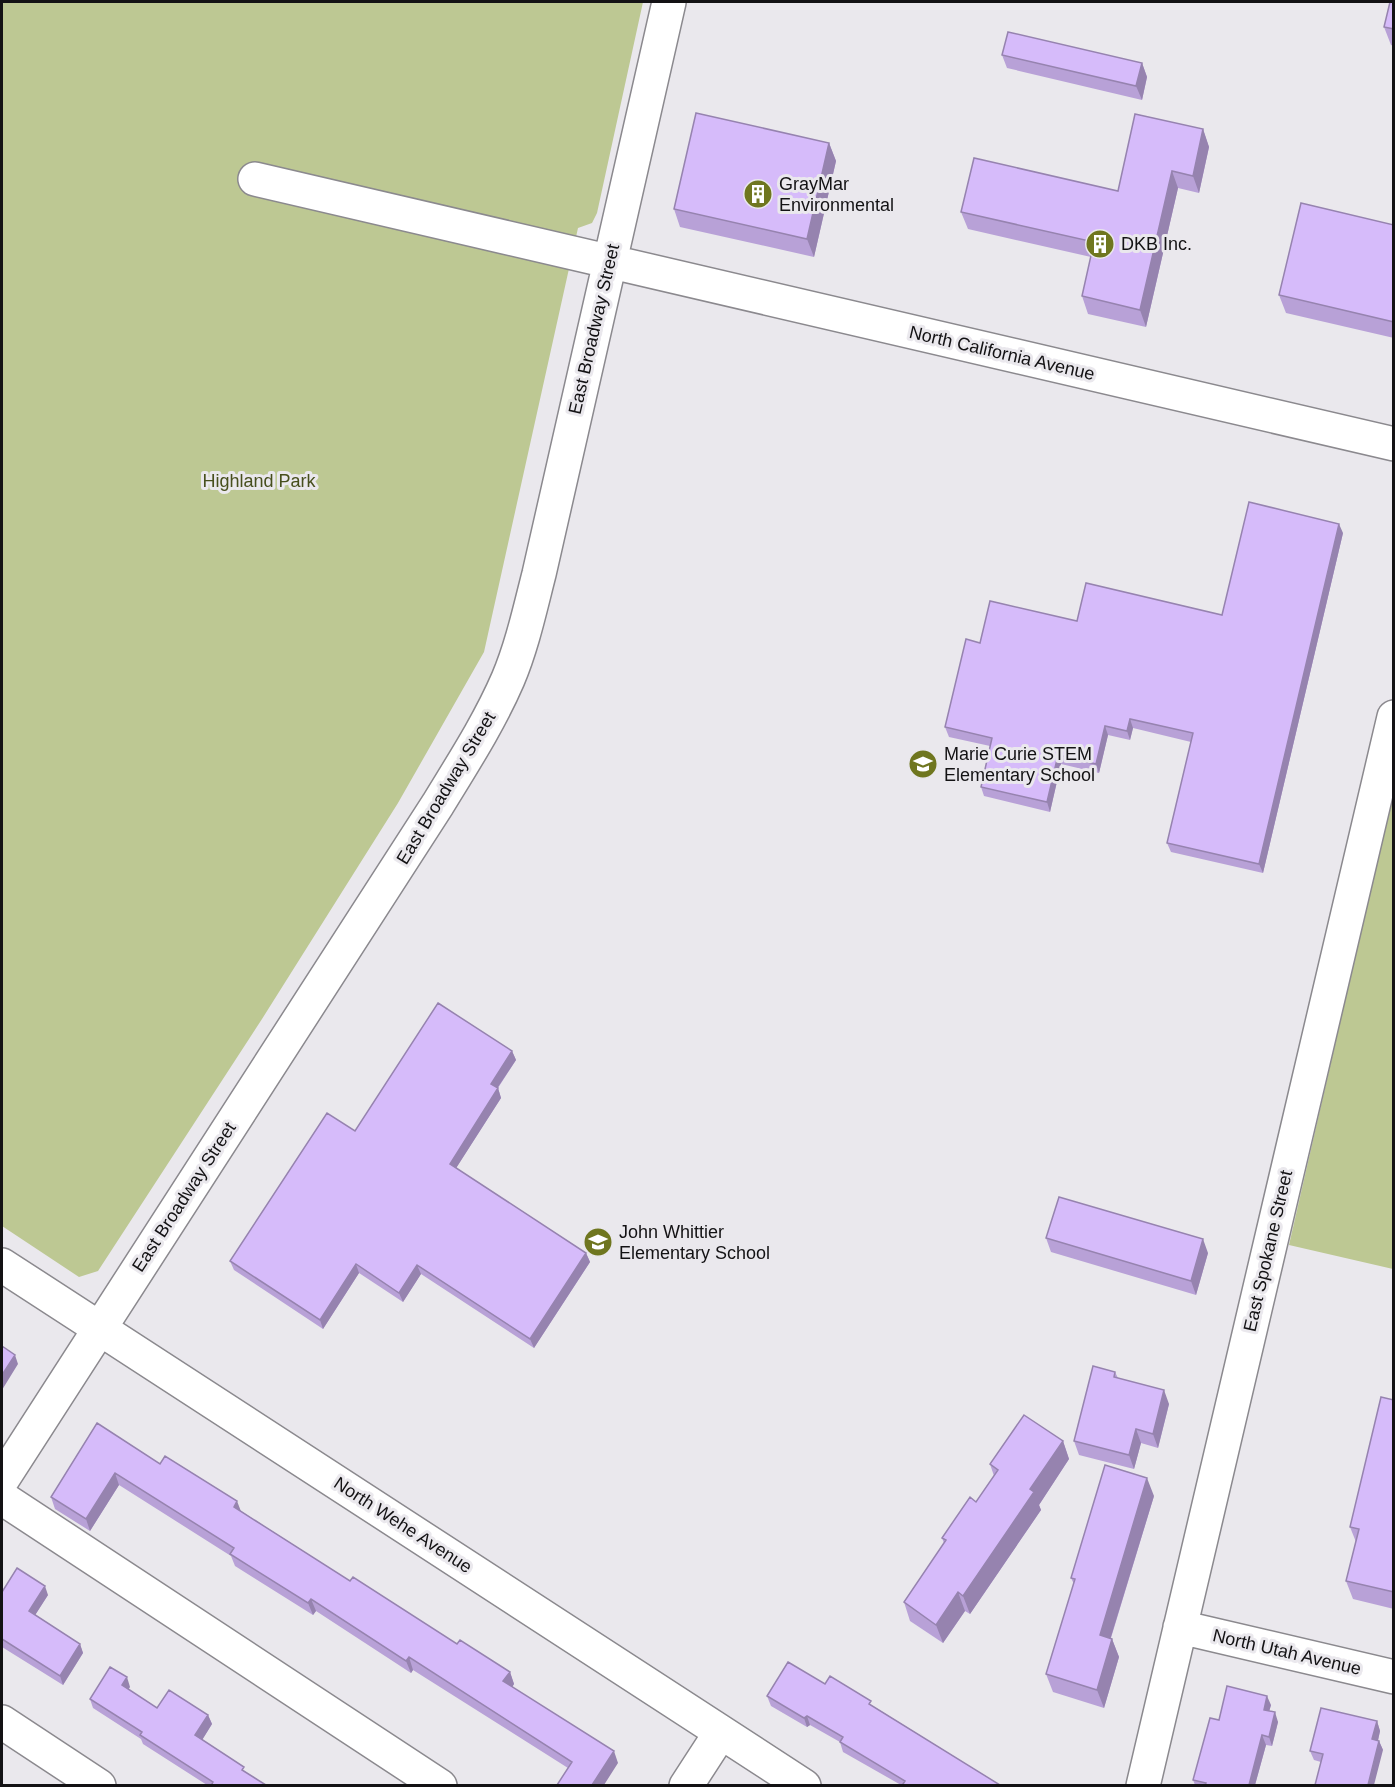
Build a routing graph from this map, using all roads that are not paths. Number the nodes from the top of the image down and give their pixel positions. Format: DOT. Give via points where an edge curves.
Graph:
graph roads {
  1 [pos="669,2"];
  2 [pos="255,179"];
  3 [pos="610,261"];
  4 [pos="1394,444"];
  5 [pos="1394,717"];
  6 [pos="2,1265"];
  7 [pos="99,1328"];
  8 [pos="2,1480"];
  9 [pos="2,1498"];
  10 [pos="1180,1627"];
  11 [pos="1394,1677"];
  12 [pos="2,1722"];
  13 [pos="721,1732"];
  14 [pos="99,1785"];
  15 [pos="440,1785"];
  16 [pos="686,1785"];
  17 [pos="804,1785"];
  18 [pos="1143,1785"];
  1 -- 3 [label="street, East Broadway Street"];
  2 -- 3 [label="street, North California Avenue"];
  3 -- 4 [label="street, North California Avenue"];
  3 -- 7 [label="street, East Broadway Street" via="525,631 487,723"];
  5 -- 10 [label="street, East Spokane Street"];
  6 -- 7 [label="street, North Wehe Avenue"];
  7 -- 8 [label="street, East Broadway Street"];
  7 -- 13 [label="street, North Wehe Avenue"];
  9 -- 15 [label="street"];
  10 -- 11 [label="street, North Utah Avenue"];
  10 -- 18 [label="street, East Spokane Street"];
  12 -- 14 [label="street"];
  13 -- 16 [label="street"];
  13 -- 17 [label="street, North Wehe Avenue"];
}
